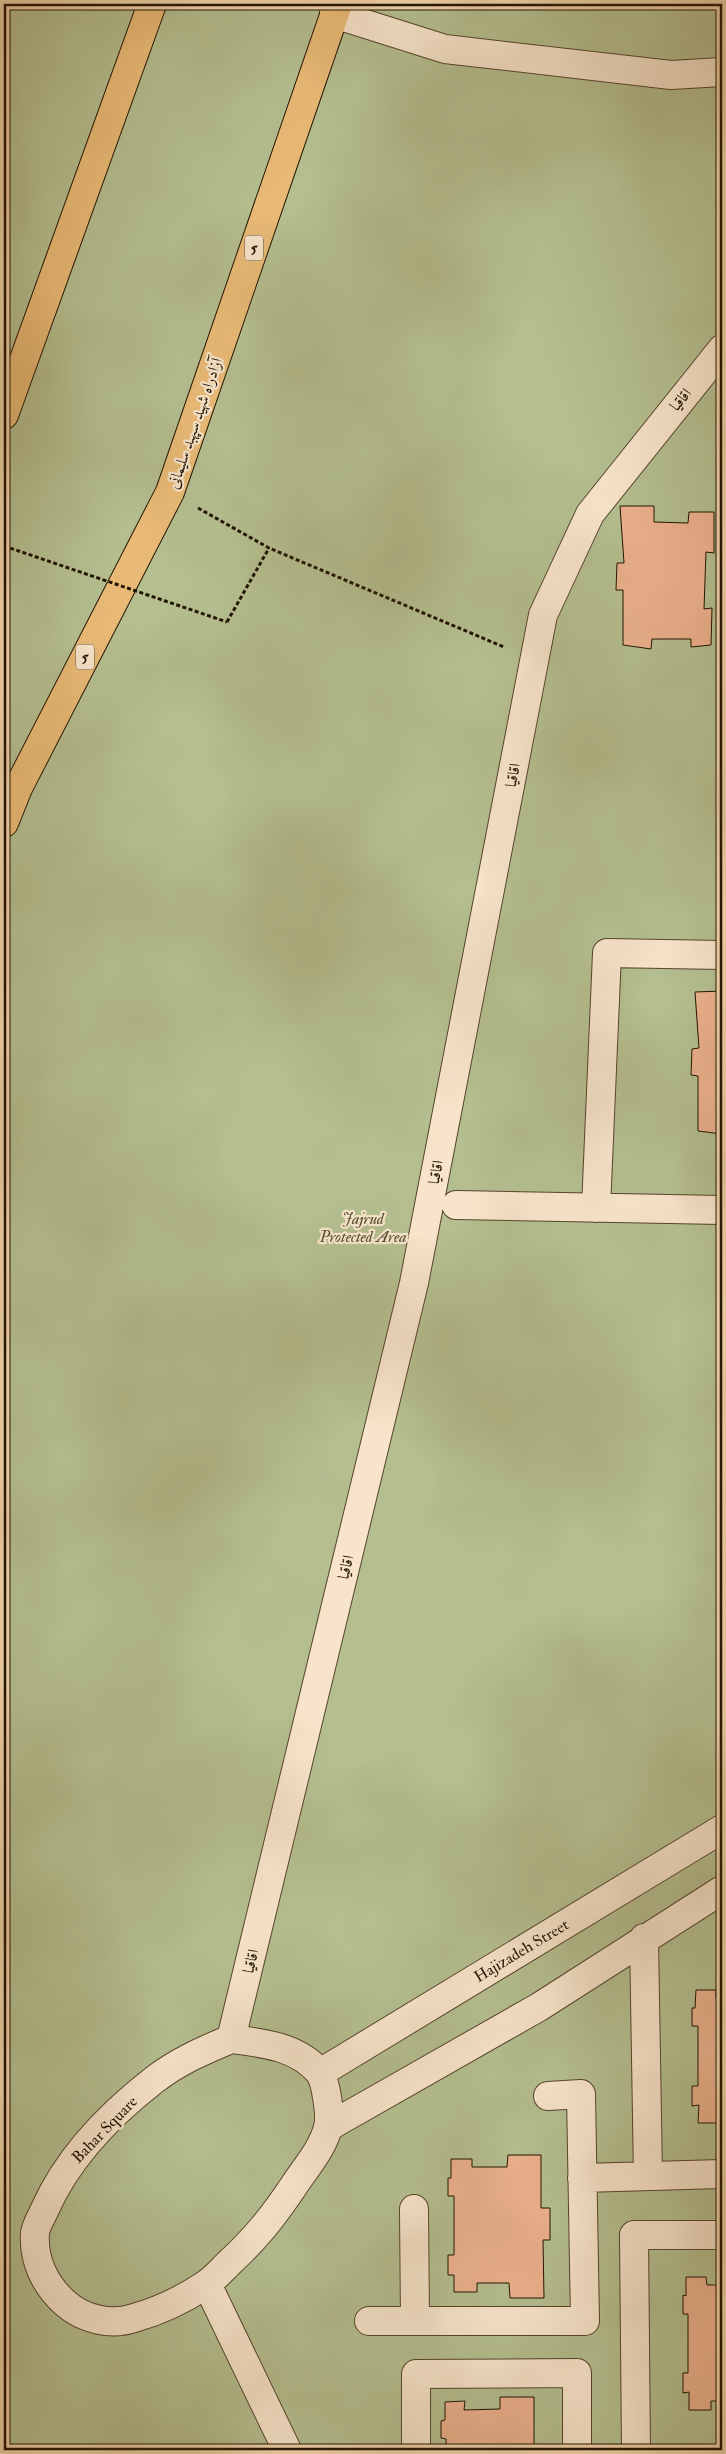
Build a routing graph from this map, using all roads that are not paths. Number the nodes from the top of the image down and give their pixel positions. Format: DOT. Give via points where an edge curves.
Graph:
graph roads {
  1 [pos="152,4"];
  2 [pos="336,9"];
  3 [pos="722,72"];
  4 [pos="722,349"];
  5 [pos="4,415"];
  6 [pos="4,823"];
  7 [pos="722,955"];
  8 [pos="456,1205"];
  9 [pos="596,1208"];
  10 [pos="722,1210"];
  11 [pos="722,1828"];
  12 [pos="722,1890"];
  13 [pos="644,1938"];
  14 [pos="231,2039"];
  15 [pos="320,2073"];
  16 [pos="548,2096"];
  17 [pos="328,2127"];
  18 [pos="722,2174"];
  19 [pos="648,2176"];
  20 [pos="582,2178"];
  21 [pos="414,2209"];
  22 [pos="722,2235"];
  23 [pos="207,2284"];
  24 [pos="369,2321"];
  25 [pos="415,2321"];
  26 [pos="287,2450"];
  27 [pos="416,2450"];
  28 [pos="577,2450"];
  29 [pos="636,2450"];
  1 -- 5 [label="highway"];
  2 -- 3 [label="street" via="445,49 671,75"];
  2 -- 6 [label="highway, آزادراه شهید سپهبد سلیمانی / 5" via="170,492 18,788"];
  4 -- 14 [label="street, اقاقیا" via="590,514 543,615 414,1282"];
  7 -- 9 [label="street" via="607,953"];
  8 -- 9 [label="street"];
  9 -- 10 [label="street"];
  11 -- 15 [label="street, Hajizadeh Street"];
  12 -- 13 [label="street"];
  13 -- 17 [label="street" via="539,2007"];
  13 -- 19 [label="street"];
  14 -- 15 [label="street, Bahar Square" via="275,2045 299,2056"];
  14 -- 23 [label="street, Bahar Square" via="194,2054 154,2080 118,2111 83,2147 57,2182 35,2232 36,2259 44,2278 74,2310 102,2321 126,2321 156,2312"];
  15 -- 17 [label="street, Bahar Square" via="328,2100"];
  16 -- 20 [label="street" via="581,2094"];
  17 -- 23 [label="street, Bahar Square" via="314,2157 278,2211 254,2240"];
  18 -- 19 [label="street"];
  19 -- 20 [label="street"];
  20 -- 25 [label="street" via="585,2321"];
  21 -- 25 [label="street"];
  22 -- 29 [label="street" via="634,2235"];
  23 -- 26 [label="street"];
  24 -- 25 [label="street"];
  27 -- 28 [label="street" via="416,2374 558,2373 577,2373"];
}
